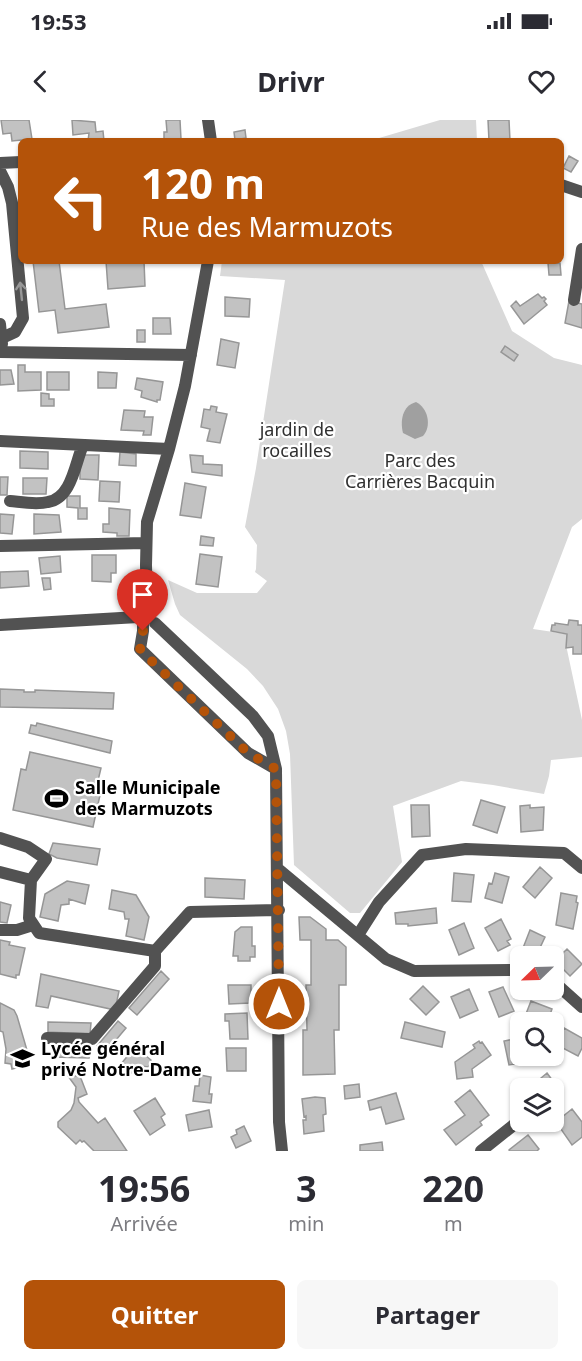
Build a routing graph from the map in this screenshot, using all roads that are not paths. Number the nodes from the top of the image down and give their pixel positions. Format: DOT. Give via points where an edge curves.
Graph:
graph roads {
  1 [pos="208,120"];
  2 [pos="211,138"];
  3 [pos="18,162"];
  4 [pos="0,164"];
  5 [pos="0,171"];
  6 [pos="564,186"];
  7 [pos="582,192"];
  8 [pos="582,249"];
  9 [pos="207,264"];
  10 [pos="574,300"];
  11 [pos="0,324"];
  12 [pos="2,338"];
  13 [pos="2,352"];
  14 [pos="191,355"];
  15 [pos="0,441"];
  16 [pos="83,445"];
  17 [pos="169,449"];
  18 [pos="10,501"];
  19 [pos="146,543"];
  20 [pos="0,546"];
  21 [pos="147,607"];
  22 [pos="145,621"];
  23 [pos="0,625"];
  24 [pos="276,769"];
  25 [pos="0,838"];
  26 [pos="277,868"];
  27 [pos="582,868"];
  28 [pos="0,872"];
  29 [pos="31,880"];
  30 [pos="279,910"];
  31 [pos="33,925"];
  32 [pos="0,930"];
  33 [pos="358,934"];
  34 [pos="155,951"];
  35 [pos="510,970"];
  36 [pos="564,991"];
  37 [pos="582,1007"];
  38 [pos="46,1038"];
  39 [pos="510,1128"];
  40 [pos="282,1151"];
  41 [pos="481,1151"];
  1 -- 2 [label="street"];
  3 -- 4 [label="street"];
  12 -- 5 [label="street, one-way" via="15,332 23,318 12,203"];
  6 -- 7 [label="street"];
  8 -- 10 [label="street"];
  9 -- 14 [label="street"];
  11 -- 12 [label="street"];
  12 -- 13 [label="street"];
  13 -- 14 [label="street"];
  14 -- 17 [label="street"];
  15 -- 16 [label="street"];
  16 -- 17 [label="street"];
  16 -- 18 [label="street" via="71,482 61,496 49,502"];
  17 -- 19 [label="street" via="147,522"];
  19 -- 20 [label="street"];
  19 -- 21 [label="street"];
  21 -- 22 [label="street" via="140,611"];
  21 -- 22 [label="street" via="157,617"];
  22 -- 23 [label="street"];
  22 -- 24 [label="street" via="253,716 268,736"];
  22 -- 24 [label="street" via="140,650 248,753"];
  24 -- 26 [label="street"];
  25 -- 29 [label="street" via="28,847 46,859"];
  26 -- 30 [label="street"];
  26 -- 33 [label="street"];
  27 -- 33 [label="street" via="564,853 466,849 422,855 379,902"];
  28 -- 29 [label="street"];
  29 -- 31 [label="street" via="28,918"];
  30 -- 34 [label="street" via="190,912"];
  30 -- 40 [label="street"];
  31 -- 32 [label="street"];
  31 -- 34 [label="street" via="39,933"];
  33 -- 35 [label="street" via="386,959 414,971"];
  34 -- 38 [label="street" via="155,966 92,1040"];
  36 -- 37 [label="street"];
  39 -- 41 [label="street"];
}
